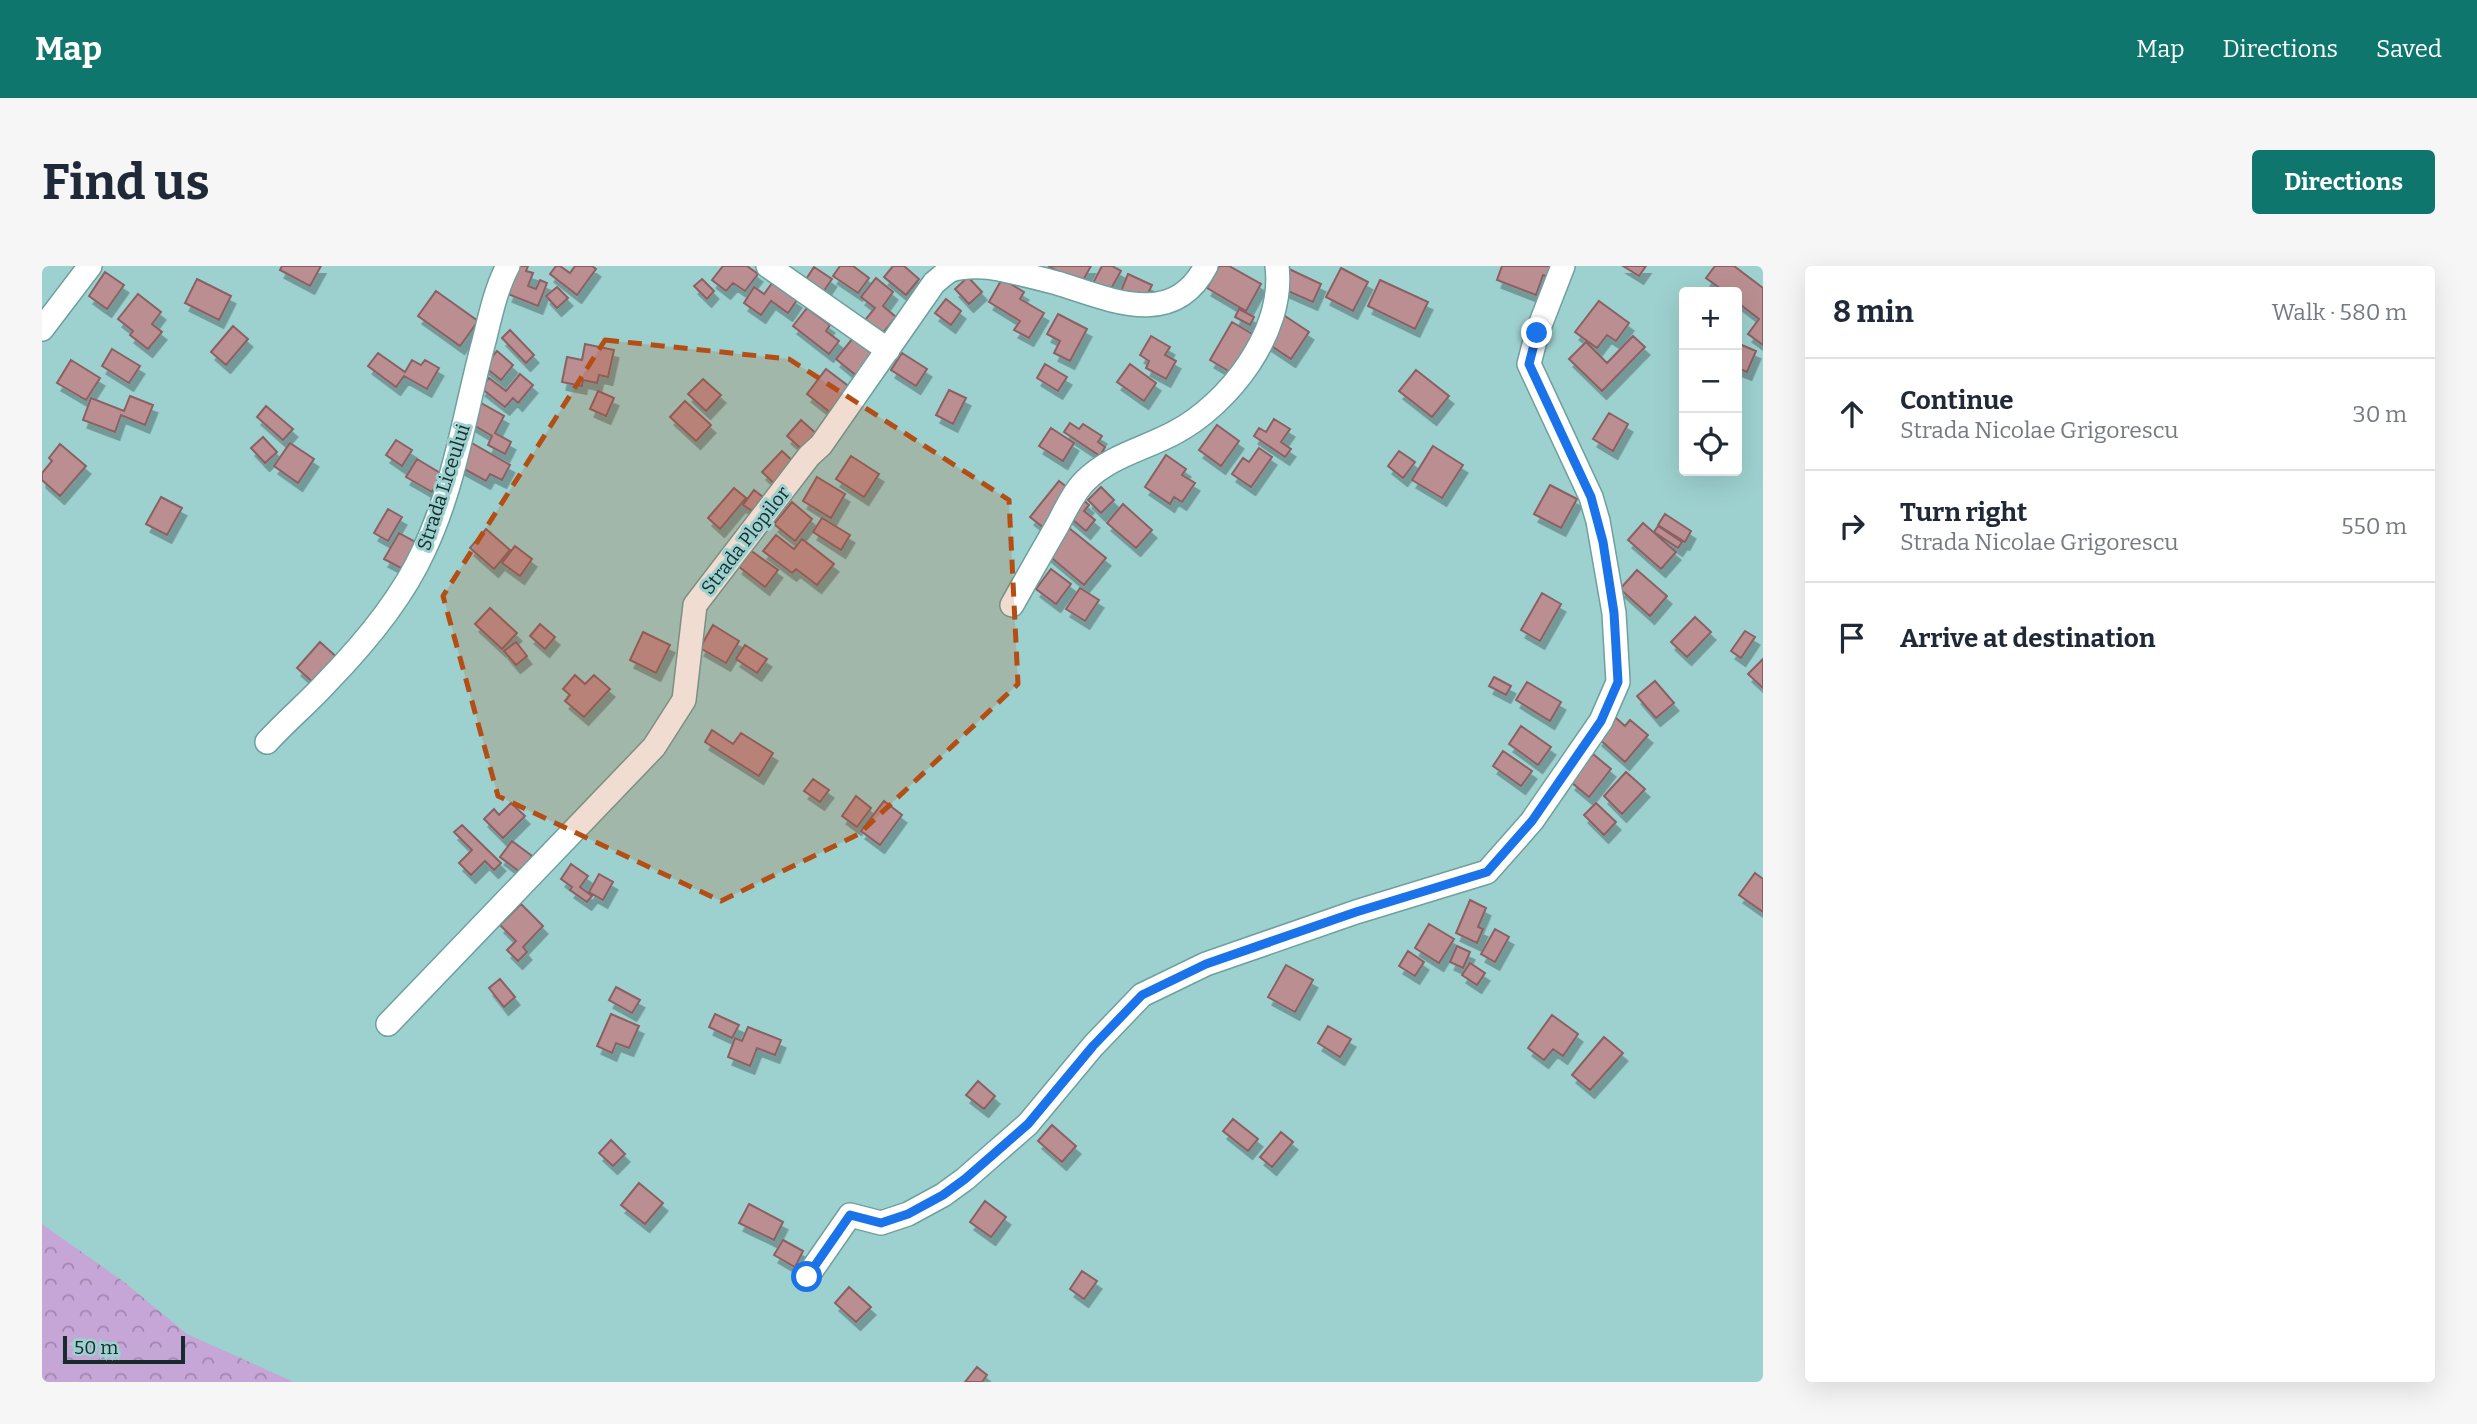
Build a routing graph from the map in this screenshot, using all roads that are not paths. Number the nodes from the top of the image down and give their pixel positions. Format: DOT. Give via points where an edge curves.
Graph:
graph roads {
  1 [pos="90,266"];
  2 [pos="508,266"];
  3 [pos="768,266"];
  4 [pos="1206,266"];
  5 [pos="1277,266"];
  6 [pos="1563,266"];
  7 [pos="42,329"];
  8 [pos="888,349"];
  9 [pos="1012,605"];
  10 [pos="267,742"];
  11 [pos="388,1024"];
  12 [pos="807,1277"];
  1 -- 7 [label="street"];
  2 -- 10 [label="street, Strada Liceului" via="425,550 363,643"];
  3 -- 8 [label="street"];
  4 -- 8 [label="street, Strada Plopilor" via="1182,295 1151,305 1104,298 983,266 952,269 934,283"];
  5 -- 9 [label="street" via="1275,311 1255,354 1232,388 1189,425 1112,460 1084,482"];
  6 -- 12 [label="street" via="1529,364 1591,497 1598,522 1614,613 1618,682 1601,721 1532,821 1487,872 1206,964 1142,995 1028,1124 994,1155 943,1195 908,1214 881,1223 850,1215"];
  8 -- 11 [label="street, Strada Plopilor" via="821,445 695,605 684,699 654,747"];
}
